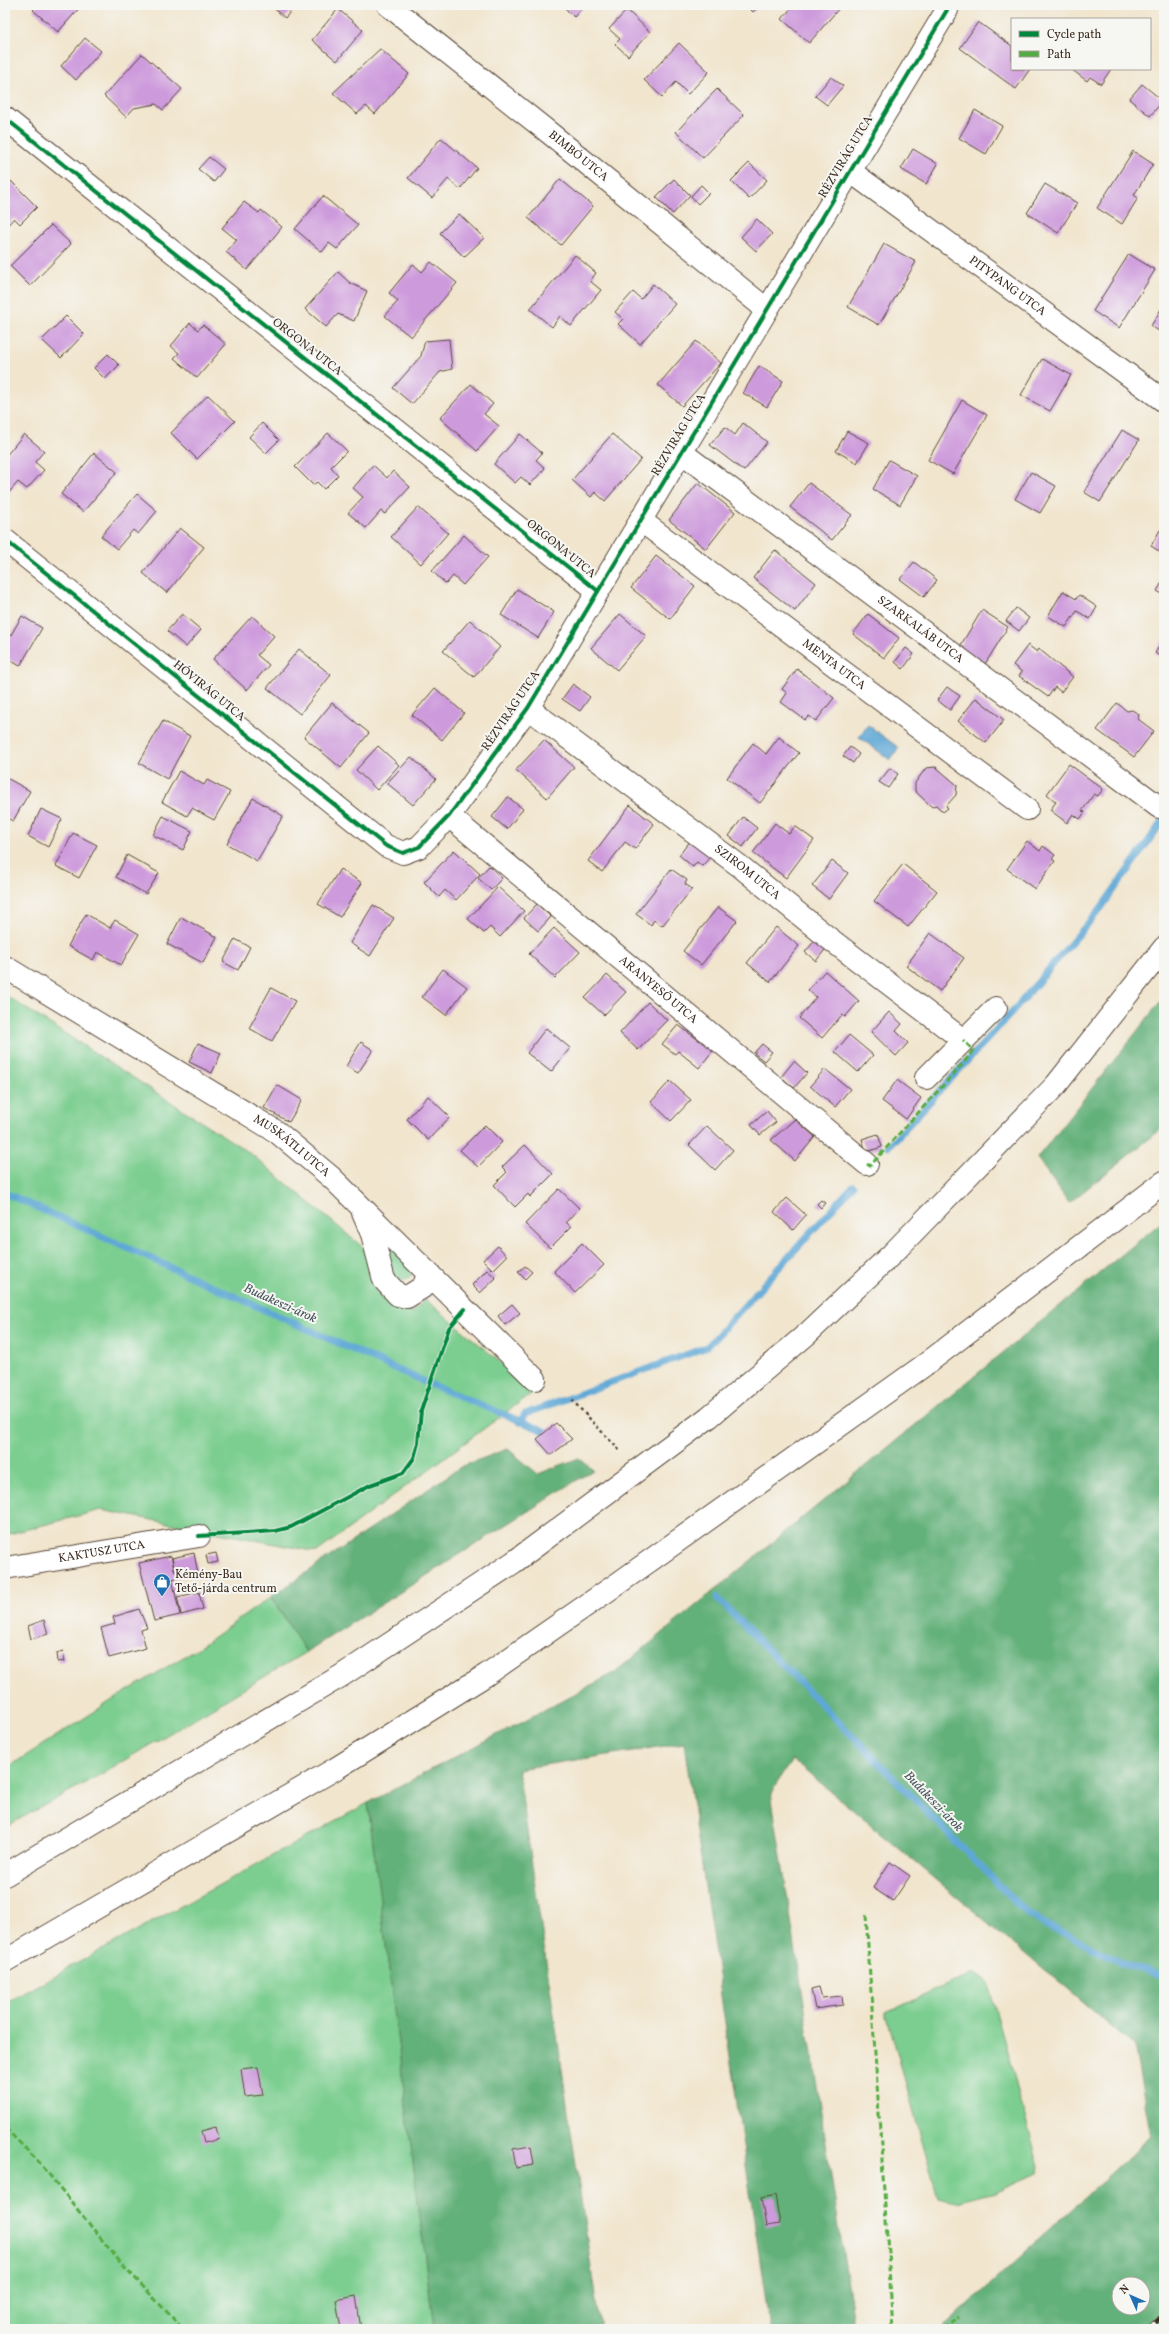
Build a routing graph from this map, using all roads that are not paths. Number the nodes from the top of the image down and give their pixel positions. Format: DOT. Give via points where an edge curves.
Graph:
graph roads {
  1 [pos="388,5"];
  2 [pos="946,5"];
  3 [pos="5,118"];
  4 [pos="850,171"];
  5 [pos="766,309"];
  6 [pos="1164,401"];
  7 [pos="681,452"];
  8 [pos="640,520"];
  9 [pos="5,540"];
  10 [pos="598,591"];
  11 [pos="528,708"];
  12 [pos="1159,807"];
  13 [pos="1027,810"];
  14 [pos="449,816"];
  15 [pos="403,853"];
  16 [pos="1164,948"];
  17 [pos="5,967"];
  18 [pos="996,1008"];
  19 [pos="963,1040"];
  20 [pos="926,1078"];
  21 [pos="867,1164"];
  22 [pos="1164,1182"];
  23 [pos="360,1205"];
  24 [pos="429,1273"];
  25 [pos="535,1379"];
  26 [pos="199,1536"];
  27 [pos="5,1568"];
  28 [pos="5,1875"];
  29 [pos="8,1960"];
  1 -- 5 [label="main road, BIMBÓ UTCA"];
  2 -- 4 [label="main road, RÉZVIRÁG UTCA" via="946,10"];
  3 -- 10 [label="main road, ORGONA UTCA"];
  4 -- 5 [label="main road, RÉZVIRÁG UTCA"];
  4 -- 6 [label="main road, PITYPANG UTCA"];
  5 -- 7 [label="main road, RÉZVIRÁG UTCA"];
  7 -- 8 [label="main road, RÉZVIRÁG UTCA"];
  7 -- 12 [label="main road, SZARKALÁB UTCA"];
  8 -- 10 [label="main road, RÉZVIRÁG UTCA"];
  8 -- 13 [label="main road, MENTA UTCA"];
  9 -- 15 [label="main road, HÓVIRÁG UTCA" via="386,846"];
  10 -- 11 [label="main road, RÉZVIRÁG UTCA"];
  11 -- 14 [label="main road, RÉZVIRÁG UTCA"];
  11 -- 19 [label="main road, SZIROM UTCA" via="741,867 826,936"];
  14 -- 15 [label="main road, RÉZVIRÁG UTCA" via="419,847"];
  14 -- 21 [label="main road, ARANYESŐ UTCA"];
  16 -- 28 [label="main road" via="1056,1085 892,1254 807,1334 709,1417 514,1562 341,1676"];
  17 -- 23 [label="main road, MUSKÁTLI UTCA" via="277,1132"];
  18 -- 19 [label="main road"];
  19 -- 20 [label="main road"];
  22 -- 29 [label="main road" via="926,1364 486,1675 336,1769"];
  23 -- 24 [label="main road, MUSKÁTLI UTCA"];
  23 -- 24 [label="main road" via="372,1234 384,1280 398,1295 408,1297 423,1287"];
  24 -- 25 [label="main road, MUSKÁTLI UTCA"];
  26 -- 27 [label="main road, KAKTUSZ UTCA"];
}
